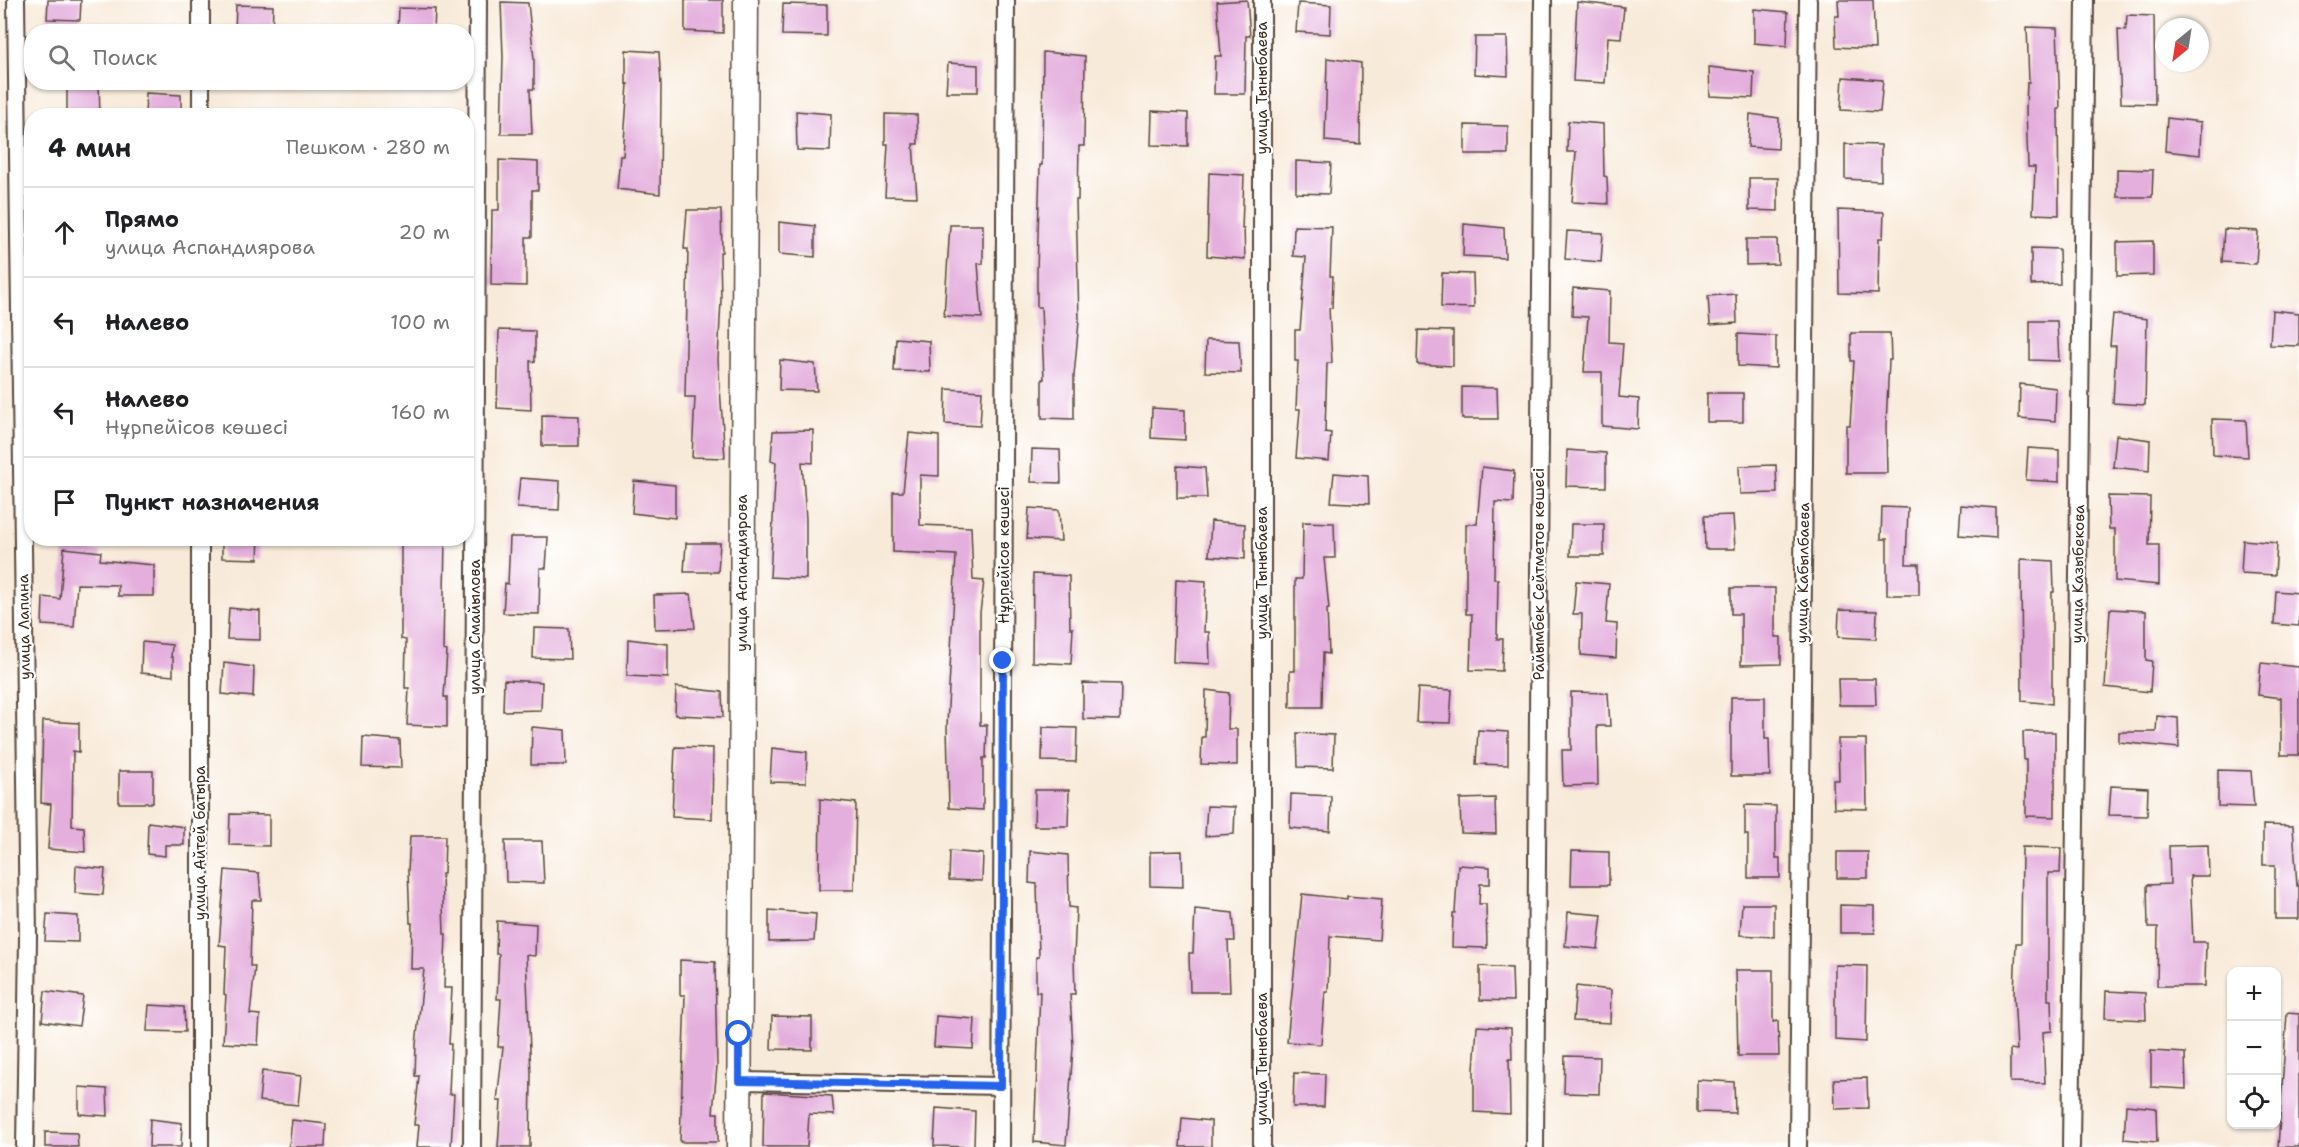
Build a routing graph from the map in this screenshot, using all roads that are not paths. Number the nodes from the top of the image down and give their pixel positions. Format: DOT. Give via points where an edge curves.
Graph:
graph roads {
  1 [pos="16,0"];
  2 [pos="201,0"];
  3 [pos="478,0"];
  4 [pos="746,0"];
  5 [pos="1006,0"];
  6 [pos="1262,0"];
  7 [pos="1544,0"];
  8 [pos="1809,0"];
  9 [pos="2085,0"];
  10 [pos="201,24"];
  11 [pos="201,90"];
  12 [pos="201,108"];
  13 [pos="201,546"];
  14 [pos="739,1081"];
  15 [pos="1001,1086"];
  16 [pos="25,1147"];
  17 [pos="200,1147"];
  18 [pos="472,1147"];
  19 [pos="739,1147"];
  20 [pos="1001,1147"];
  21 [pos="1262,1147"];
  22 [pos="1535,1147"];
  23 [pos="1798,1147"];
  24 [pos="2071,1147"];
  1 -- 16 [label="street, улица Лапина" via="28,937"];
  2 -- 10 [label="street"];
  3 -- 18 [label="street, улица Смайылова"];
  4 -- 14 [label="street, улица Аспандиярова"];
  5 -- 15 [label="street, Нұрпейісов көшесі"];
  6 -- 21 [label="street, улица Тыныбаева"];
  7 -- 22 [label="street, Райымбек Сейтметов көшесі"];
  8 -- 23 [label="street, улица Кабылбаева"];
  9 -- 24 [label="street, улица Казыбекова"];
  11 -- 12 [label="street"];
  13 -- 17 [label="street, улица Айтей батыра"];
  14 -- 15 [label="street"];
  14 -- 19 [label="street, улица Аспандиярова"];
  15 -- 20 [label="street, Нұрпейісов көшесі"];
}
